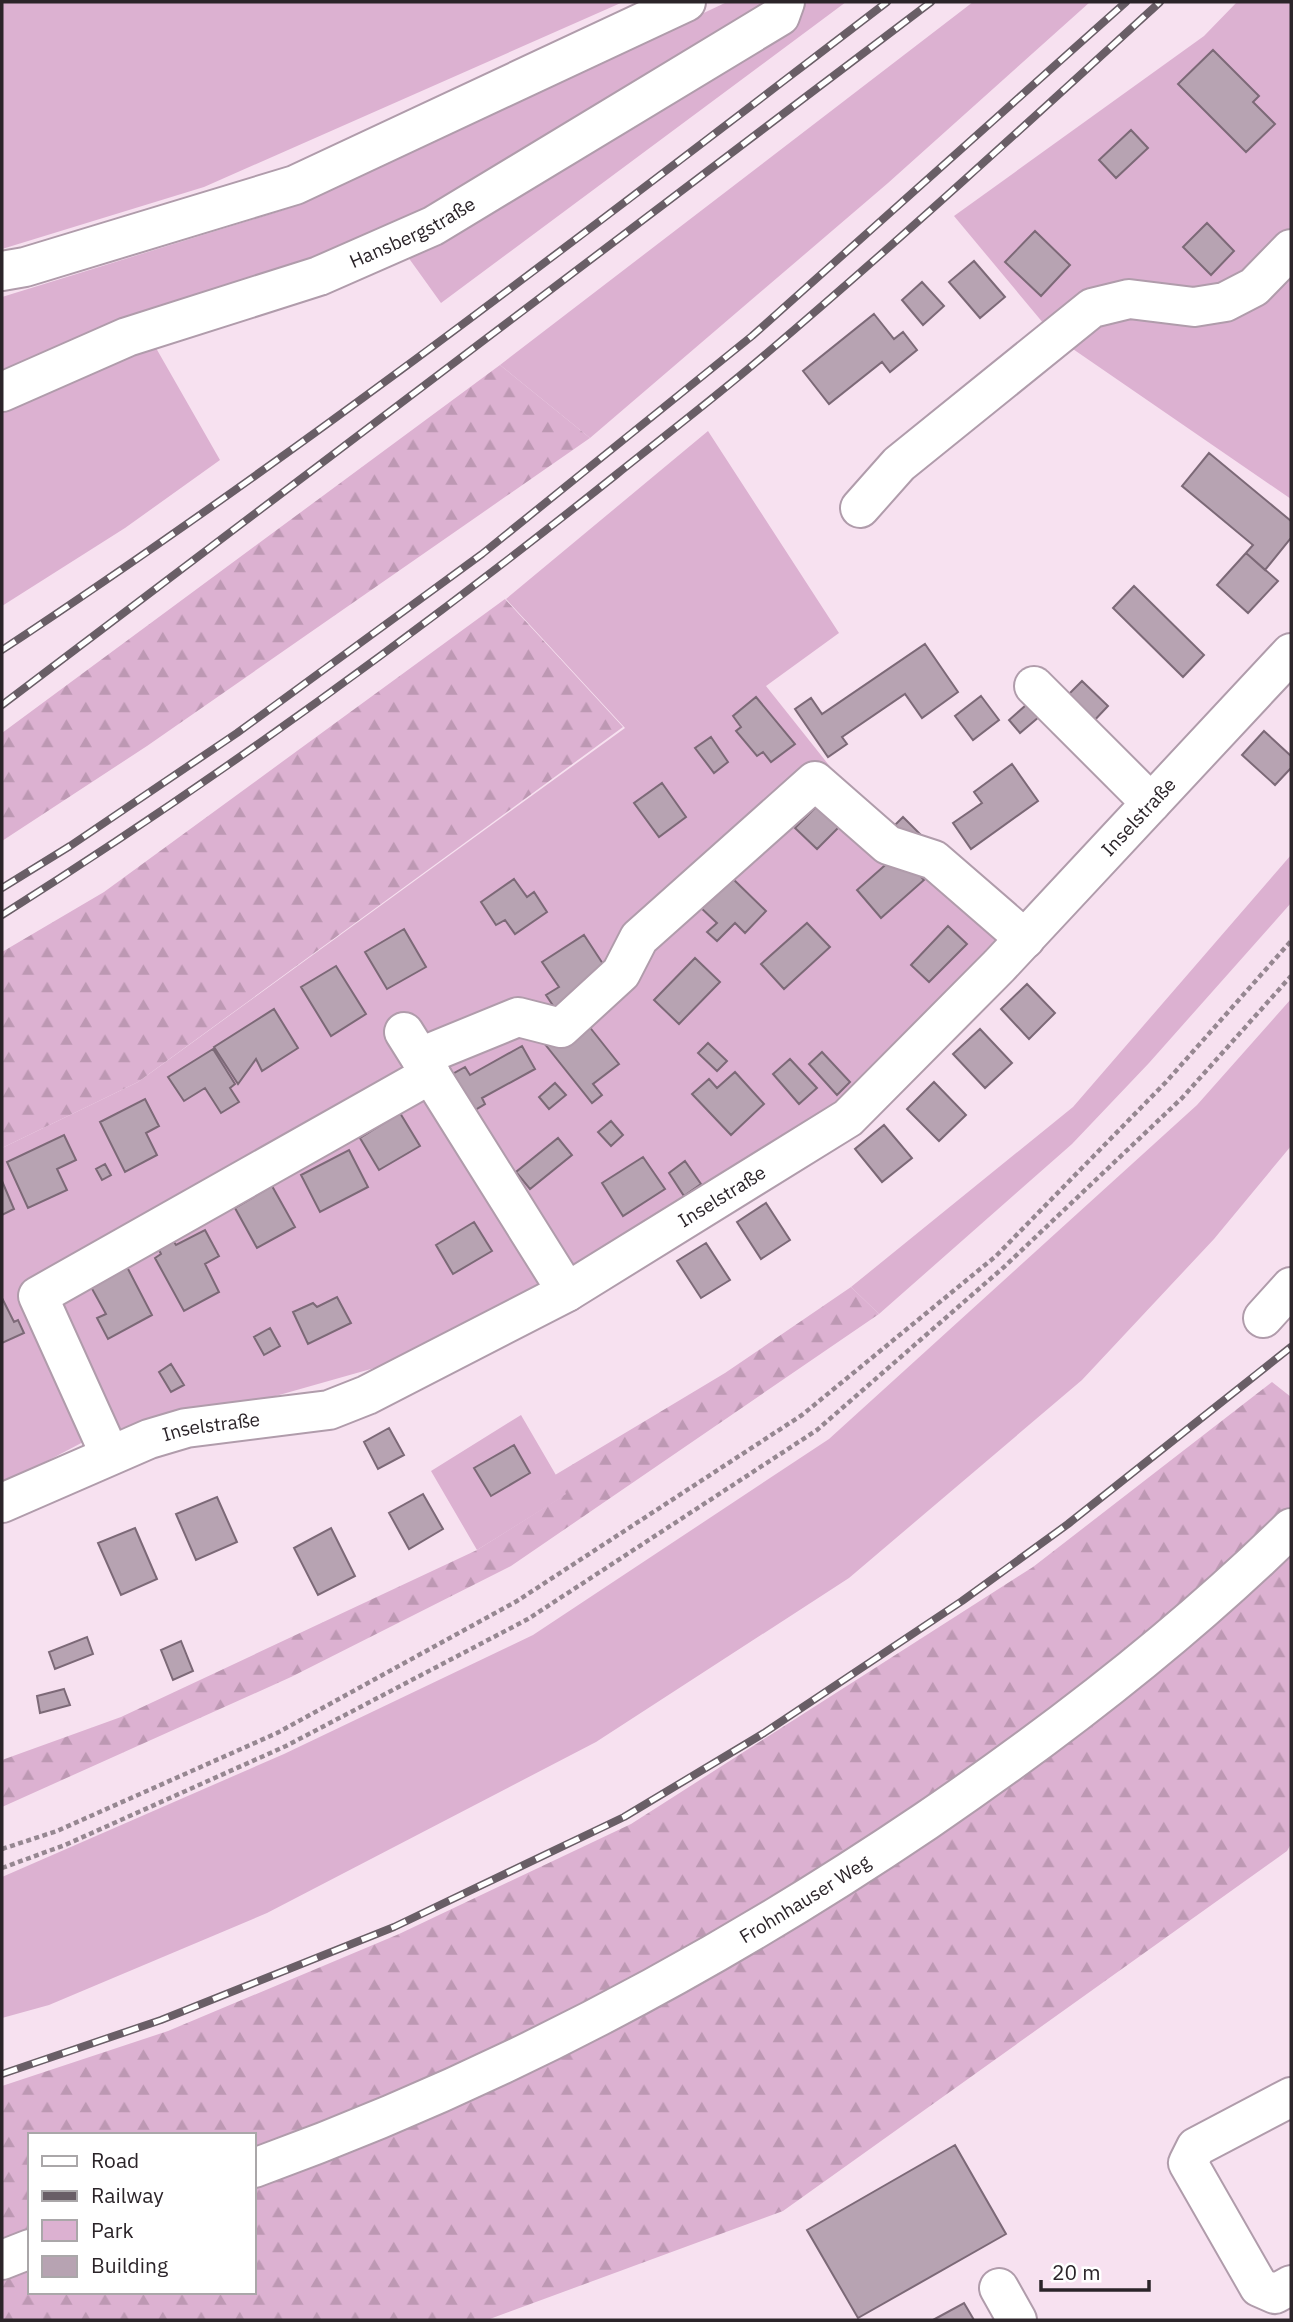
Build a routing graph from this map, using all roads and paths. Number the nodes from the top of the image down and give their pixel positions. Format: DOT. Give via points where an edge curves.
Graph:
graph roads {
  1 [pos="686,2"];
  2 [pos="785,2"];
  3 [pos="1291,249"];
  4 [pos="2,271"];
  5 [pos="2,392"];
  6 [pos="860,508"];
  7 [pos="1291,653"];
  8 [pos="1034,686"];
  9 [pos="1152,803"];
  10 [pos="1025,939"];
  11 [pos="1291,941"];
  12 [pos="1291,975"];
  13 [pos="418,1054"];
  14 [pos="1291,1287"];
  15 [pos="567,1292"];
  16 [pos="1263,1318"];
  17 [pos="110,1455"];
  18 [pos="2,1503"];
  19 [pos="1291,1528"];
  20 [pos="2,1849"];
  21 [pos="2,1868"];
  22 [pos="1291,2097"];
  23 [pos="256,2167"];
  24 [pos="28,2250"];
  25 [pos="2,2260"];
  26 [pos="1291,2285"];
  1 -- 4 [label="street" via="295,184"];
  2 -- 5 [label="street, Hansbergstraße" via="780,16 433,226 319,276 127,337"];
  3 -- 6 [label="street" via="1254,287 1225,302 1194,307 1129,299 1092,308 899,464"];
  7 -- 9 [label="street, Inselstraße"];
  8 -- 9 [label="street"];
  9 -- 10 [label="street, Inselstraße"];
  10 -- 13 [label="street" via="934,860 888,845 815,781 639,938 621,973 562,1028 518,1017"];
  10 -- 15 [label="street, Inselstraße" via="848,1118"];
  11 -- 20 [label="path" via="1166,1082 996,1256 802,1415 517,1601 277,1733 57,1830"];
  12 -- 21 [label="path" via="1182,1098 1004,1267 817,1430 528,1619 286,1746 65,1845"];
  13 -- 15 [label="street"];
  13 -- 17 [label="street" via="38,1297"];
  14 -- 16 [label="street"];
  15 -- 17 [label="street, Inselstraße" via="329,1410 186,1429"];
  17 -- 18 [label="street, Inselstraße"];
  19 -- 23 [label="street, Frohnhauser Weg" via="1180,1631 1080,1710 978,1785 767,1924 517,2059"];
  22 -- 26 [label="street" via="1196,2147 1188,2163 1259,2287 1275,2294"];
  24 -- 25 [label="street"];
}
